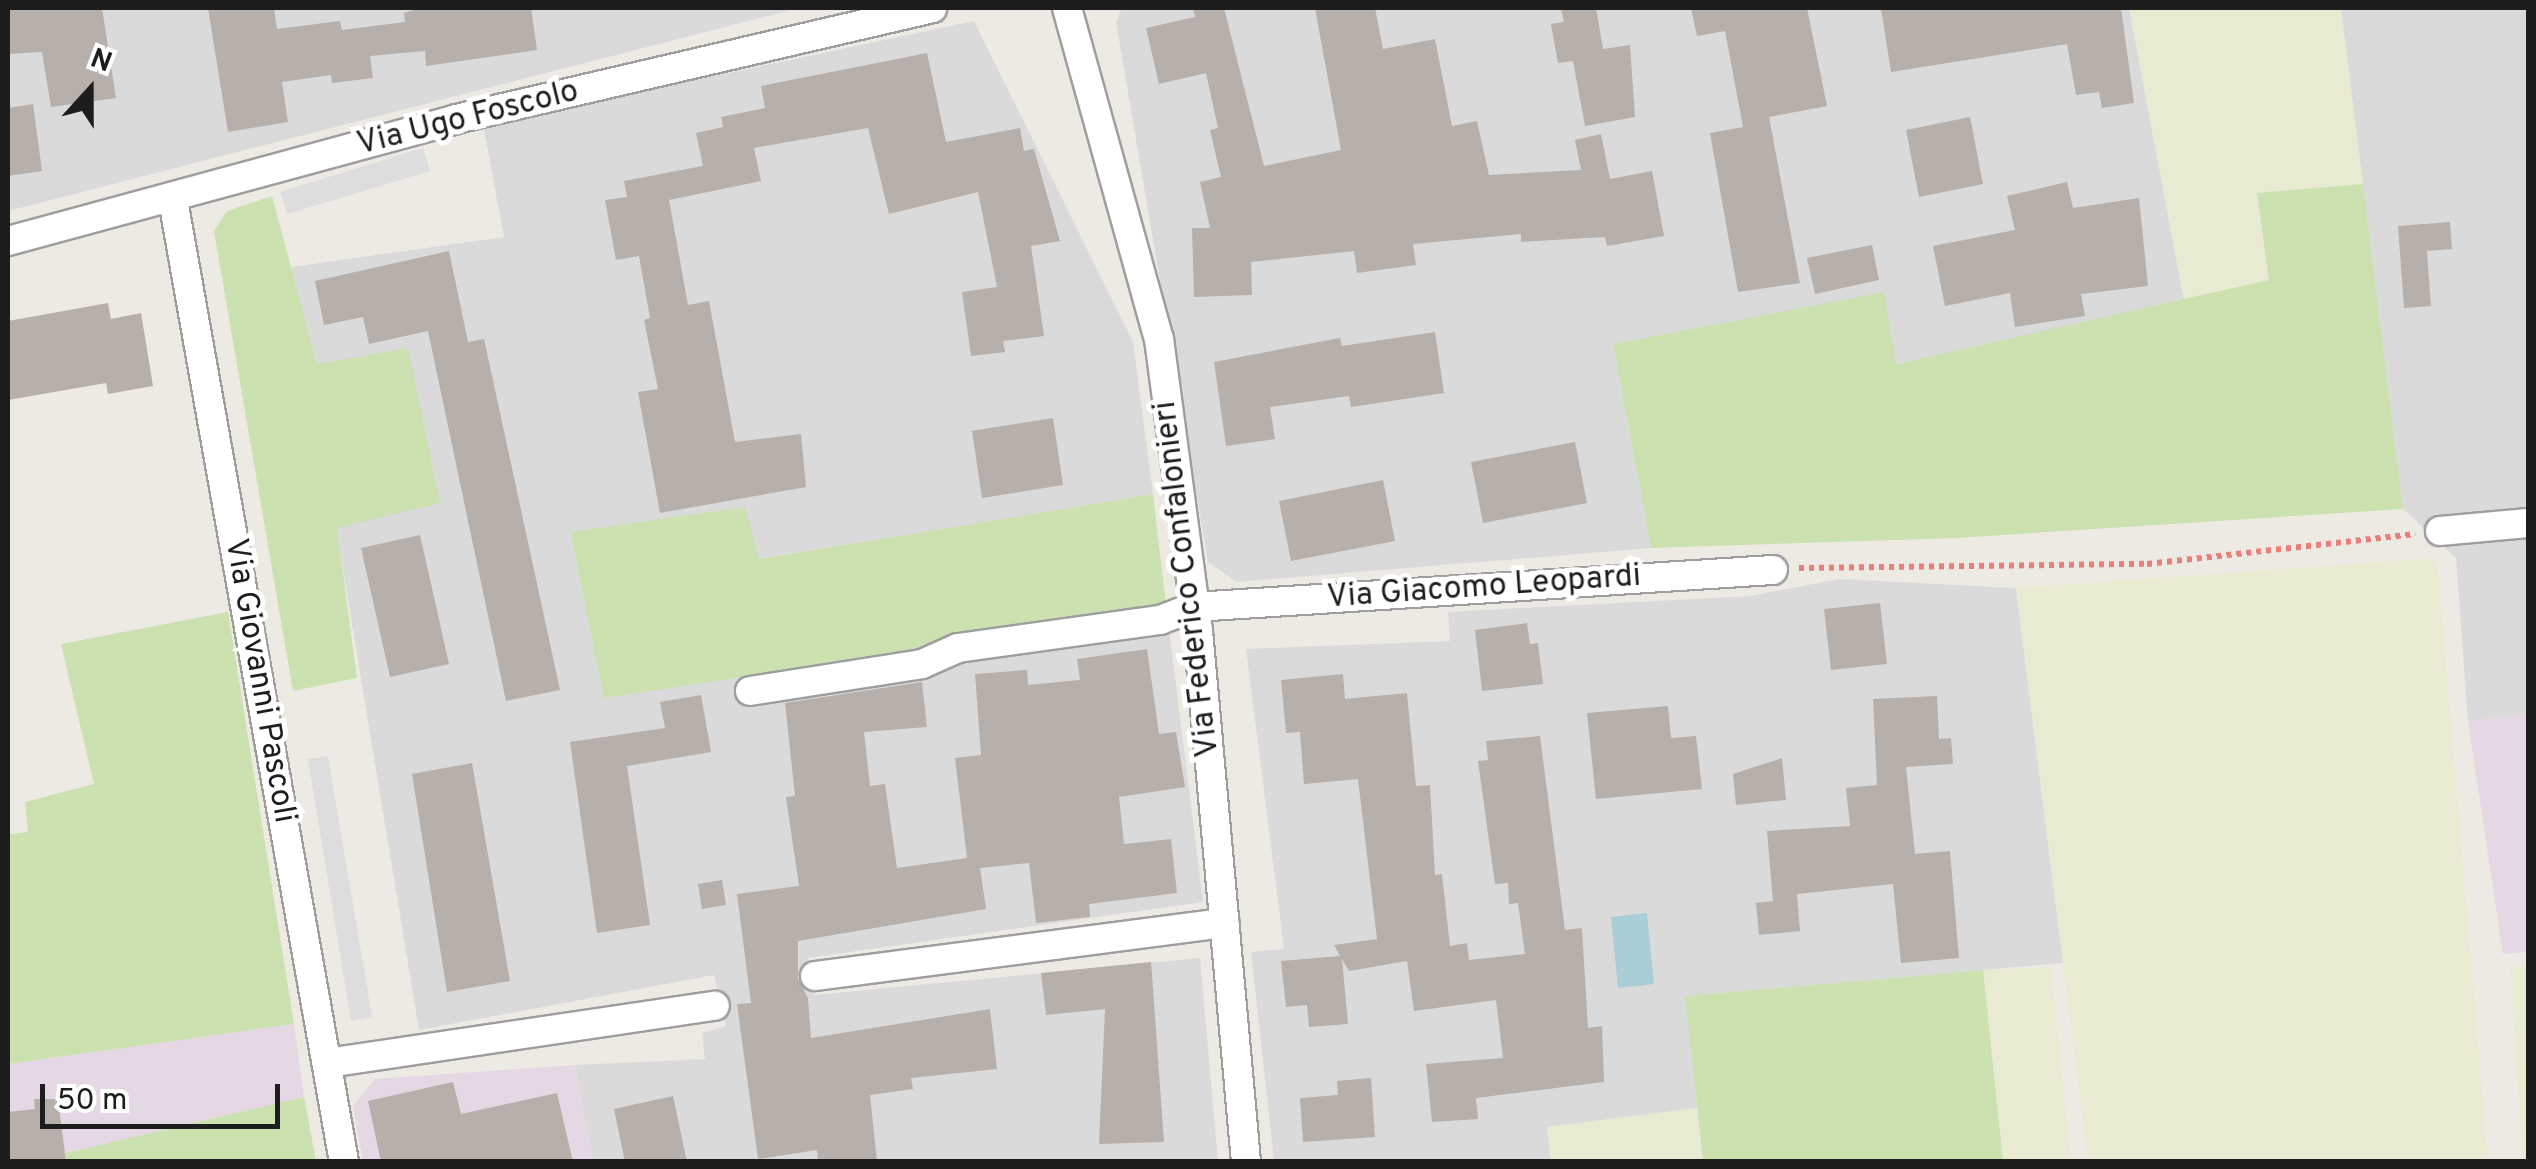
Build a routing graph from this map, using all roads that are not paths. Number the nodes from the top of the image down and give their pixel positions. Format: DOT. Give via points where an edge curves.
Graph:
graph roads {
  1 [pos="932,8"];
  2 [pos="1066,8"];
  3 [pos="173,200"];
  4 [pos="8,241"];
  5 [pos="2528,523"];
  6 [pos="2440,531"];
  7 [pos="1773,570"];
  8 [pos="1194,607"];
  9 [pos="750,691"];
  10 [pos="1225,923"];
  11 [pos="815,976"];
  12 [pos="714,1006"];
  13 [pos="327,1063"];
  14 [pos="344,1162"];
  15 [pos="1246,1162"];
  1 -- 3 [label="street, Via Ugo Foscolo" via="456,120"];
  2 -- 8 [label="street, Via Federico Confalonieri" via="1159,339"];
  3 -- 4 [label="street, Via Ugo Foscolo"];
  3 -- 13 [label="street, Via Giovanni Pascoli"];
  5 -- 6 [label="street"];
  7 -- 8 [label="street, Via Giacomo Leopardi"];
  8 -- 9 [label="street, Via Giacomo Leopardi" via="1160,620 958,648 922,664"];
  8 -- 10 [label="street, Via Federico Confalonieri"];
  10 -- 11 [label="street"];
  10 -- 15 [label="street, Via Federico Confalonieri"];
  12 -- 13 [label="street"];
  13 -- 14 [label="street, Via Giovanni Pascoli"];
}
